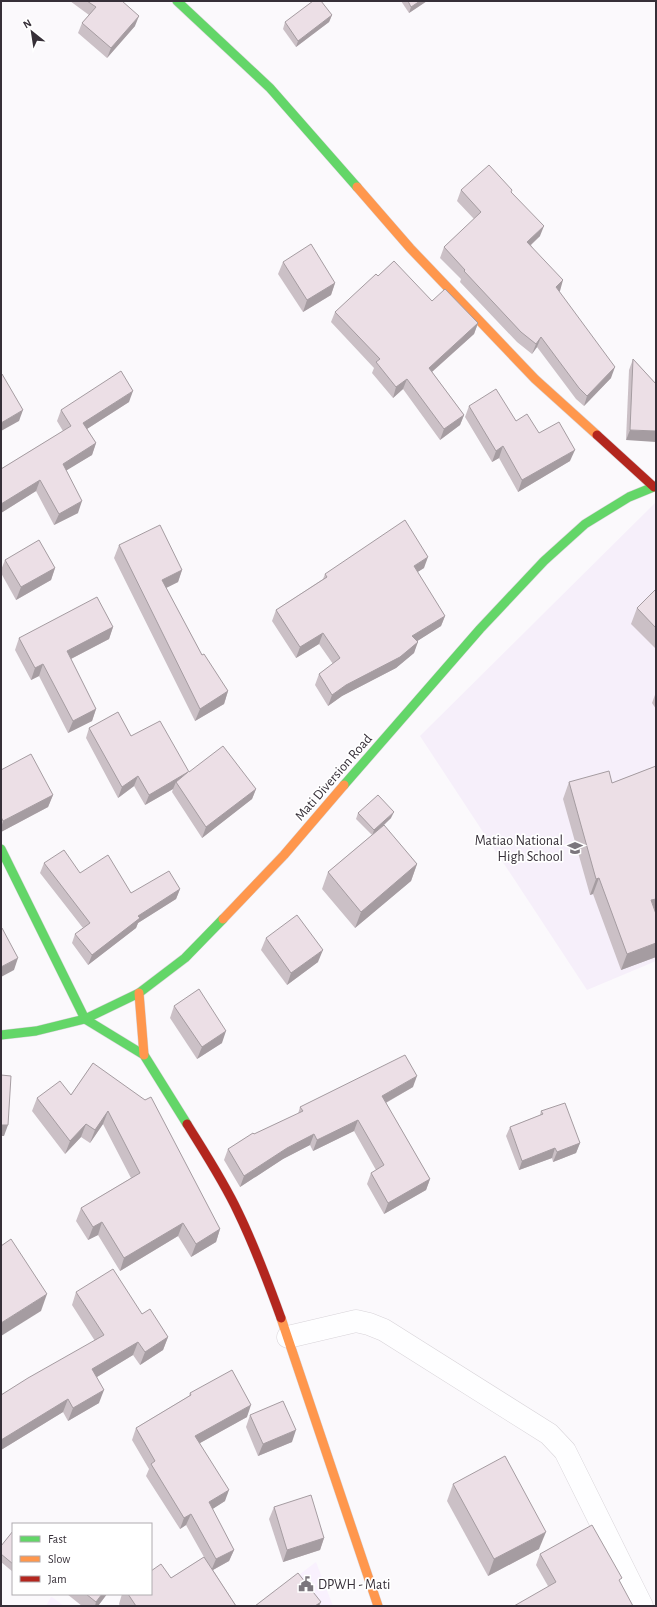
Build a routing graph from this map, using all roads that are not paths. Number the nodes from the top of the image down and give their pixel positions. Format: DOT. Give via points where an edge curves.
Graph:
graph roads {
  1 [pos="177,1"];
  2 [pos="655,486"];
  3 [pos="1,849"];
  4 [pos="139,993"];
  5 [pos="85,1019"];
  6 [pos="1,1034"];
  7 [pos="144,1055"];
  8 [pos="288,1337"];
  9 [pos="378,1606"];
  10 [pos="642,1606"];
  1 -- 2 [label="main road" via="270,88 410,248 535,379"];
  2 -- 4 [label="main road, Mati Diversion Road" via="629,497 585,524 544,561 480,629 284,855 185,958"];
  3 -- 5 [label="main road"];
  4 -- 5 [label="main road, Mati Diversion Road"];
  4 -- 7 [label="main road"];
  5 -- 6 [label="main road, Mati Diversion Road" via="36,1031"];
  5 -- 7 [label="main road"];
  7 -- 8 [label="main road" via="213,1166 238,1212"];
  8 -- 9 [label="main road"];
  8 -- 10 [label="street" via="356,1320 369,1324 384,1330 549,1434 565,1451"];
}
